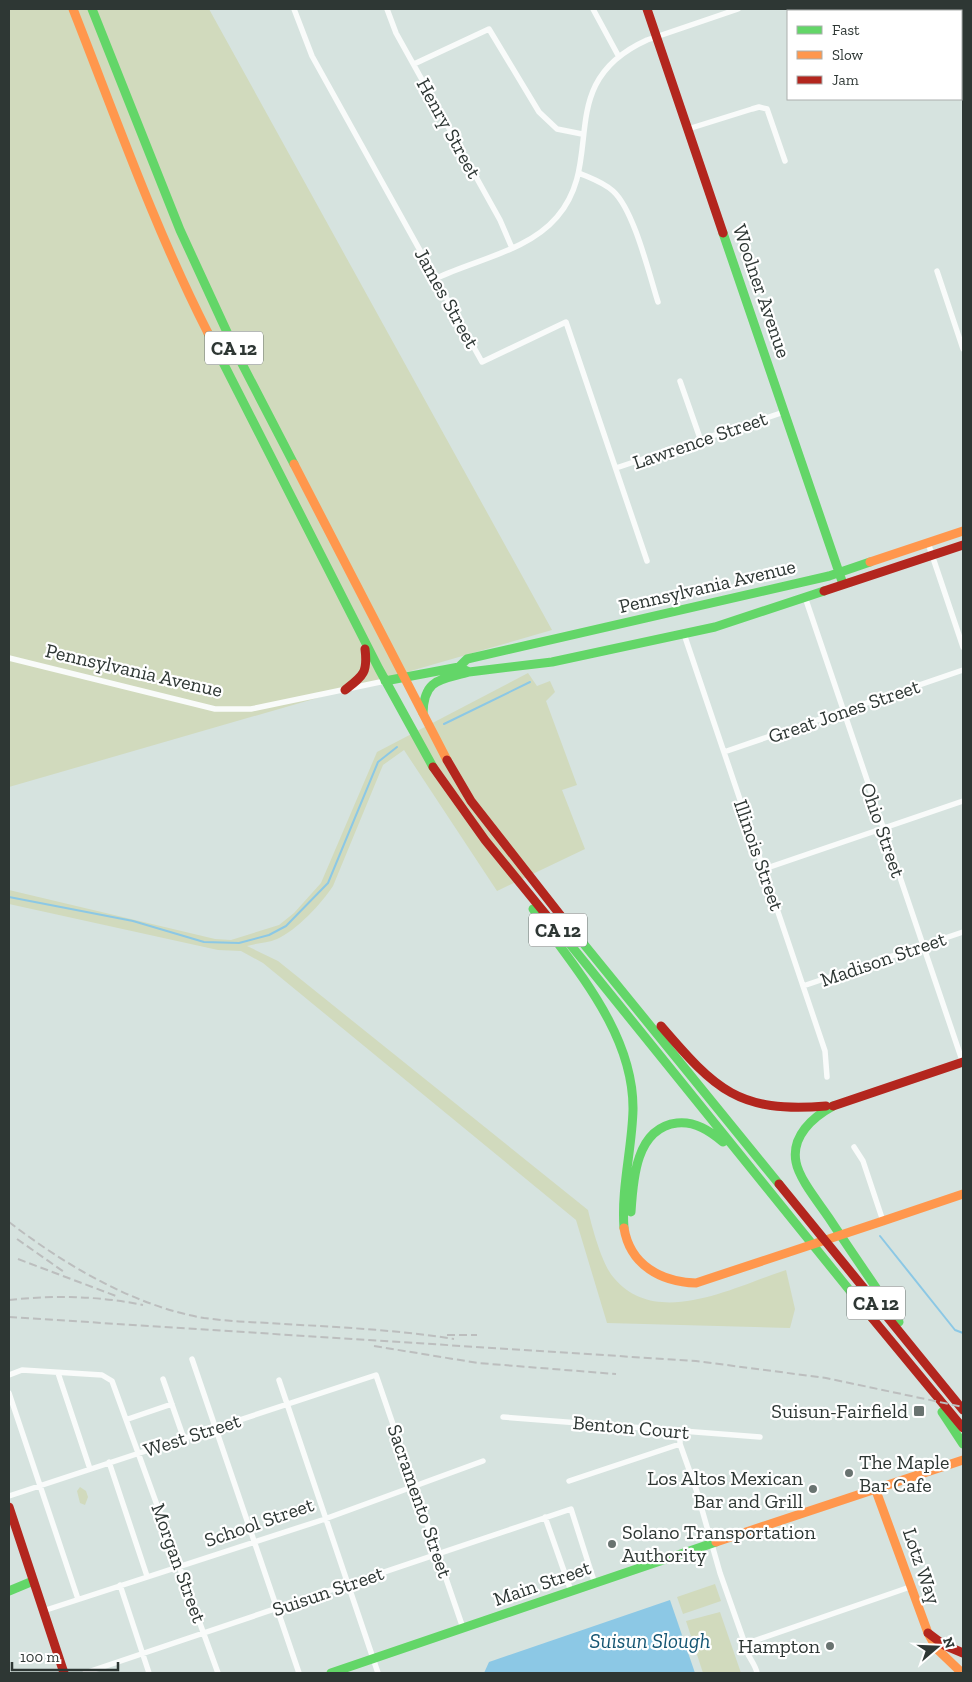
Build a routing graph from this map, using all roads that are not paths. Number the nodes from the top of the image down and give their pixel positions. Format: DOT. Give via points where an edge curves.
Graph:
graph roads {
  1 [pos="73,9"];
  2 [pos="92,9"];
  3 [pos="294,9"];
  4 [pos="387,9"];
  5 [pos="593,9"];
  6 [pos="648,9"];
  7 [pos="738,9"];
  8 [pos="657,37"];
  9 [pos="620,57"];
  10 [pos="414,64"];
  11 [pos="688,129"];
  12 [pos="582,134"];
  13 [pos="785,161"];
  14 [pos="578,173"];
  15 [pos="512,248"];
  16 [pos="937,271"];
  17 [pos="437,278"];
  18 [pos="658,302"];
  19 [pos="963,349"];
  20 [pos="680,381"];
  21 [pos="784,412"];
  22 [pos="701,441"];
  23 [pos="616,468"];
  24 [pos="963,531"];
  25 [pos="928,543"];
  26 [pos="963,545"];
  27 [pos="932,556"];
  28 [pos="647,561"];
  29 [pos="839,572"];
  30 [pos="843,584"];
  31 [pos="805,597"];
  32 [pos="684,634"];
  33 [pos="363,638"];
  34 [pos="963,647"];
  35 [pos="9,658"];
  36 [pos="459,667"];
  37 [pos="963,670"];
  38 [pos="469,672"];
  39 [pos="402,676"];
  40 [pos="386,681"];
  41 [pos="345,690"];
  42 [pos="843,711"];
  43 [pos="424,718"];
  44 [pos="724,752"];
  45 [pos="963,801"];
  46 [pos="882,828"];
  47 [pos="764,869"];
  48 [pos="518,881"];
  49 [pos="963,932"];
  50 [pos="923,945"];
  51 [pos="587,947"];
  52 [pos="803,986"];
  53 [pos="963,1062"];
  54 [pos="827,1077"];
  55 [pos="833,1106"];
  56 [pos="854,1147"];
  57 [pos="748,1166"];
  58 [pos="963,1194"];
  59 [pos="883,1221"];
  60 [pos="662,1276"];
  61 [pos="914,1347"];
  62 [pos="192,1359"];
  63 [pos="58,1373"];
  64 [pos="9,1375"];
  65 [pos="376,1375"];
  66 [pos="163,1379"];
  67 [pos="279,1380"];
  68 [pos="927,1385"];
  69 [pos="9,1393"];
  70 [pos="172,1404"];
  71 [pos="287,1405"];
  72 [pos="963,1410"];
  73 [pos="503,1417"];
  74 [pos="128,1419"];
  75 [pos="215,1428"];
  76 [pos="963,1428"];
  77 [pos="680,1432"];
  78 [pos="760,1437"];
  79 [pos="184,1439"];
  80 [pos="680,1444"];
  81 [pos="963,1444"];
  82 [pos="140,1452"];
  83 [pos="963,1460"];
  84 [pos="483,1461"];
  85 [pos="109,1462"];
  86 [pos="90,1469"];
  87 [pos="569,1481"];
  88 [pos="40,1486"];
  89 [pos="415,1486"];
  90 [pos="876,1488"];
  91 [pos="9,1496"];
  92 [pos="9,1507"];
  93 [pos="545,1517"];
  94 [pos="326,1518"];
  95 [pos="254,1542"];
  96 [pos="712,1544"];
  97 [pos="438,1554"];
  98 [pos="180,1565"];
  99 [pos="146,1576"];
  100 [pos="33,1581"];
  101 [pos="349,1584"];
  102 [pos="595,1584"];
  103 [pos="120,1585"];
  104 [pos="910,1587"];
  105 [pos="9,1590"];
  106 [pos="571,1591"];
  107 [pos="78,1599"];
  108 [pos="276,1608"];
  109 [pos="43,1611"];
  110 [pos="464,1628"];
  111 [pos="204,1633"];
  112 [pos="928,1633"];
  113 [pos="745,1644"];
  114 [pos="963,1653"];
  115 [pos="142,1654"];
  116 [pos="374,1659"];
  117 [pos="64,1673"];
  118 [pos="85,1673"];
  119 [pos="149,1673"];
  120 [pos="218,1673"];
  121 [pos="299,1673"];
  122 [pos="331,1673"];
  123 [pos="378,1673"];
  124 [pos="757,1673"];
  125 [pos="962,1673"];
  1 -- 33 [label="main road, CA 12" via="193,304"];
  2 -- 39 [label="main road, CA 12" via="152,162 208,292"];
  3 -- 17 [label="street, James Street" via="312,56"];
  4 -- 10 [label="street, Henry Street"];
  5 -- 9 [label="street"];
  6 -- 8 [label="main road, Woolner Avenue"];
  7 -- 8 [label="street"];
  8 -- 9 [label="street" via="634,46"];
  8 -- 11 [label="main road, Woolner Avenue"];
  9 -- 12 [label="street" via="600,78 593,91"];
  10 -- 12 [label="street" via="489,29 539,112 557,129"];
  10 -- 15 [label="street, Henry Street" via="500,220"];
  11 -- 13 [label="street" via="752,108 767,109"];
  11 -- 21 [label="main road, Woolner Avenue"];
  12 -- 14 [label="street"];
  14 -- 15 [label="street" via="574,190 559,215 544,231"];
  14 -- 18 [label="street" via="614,192 625,207"];
  15 -- 17 [label="street"];
  16 -- 19 [label="street"];
  17 -- 23 [label="street, James Street" via="482,362 566,322"];
  20 -- 22 [label="street"];
  21 -- 22 [label="street, Lawrence Street"];
  21 -- 29 [label="main road, Woolner Avenue"];
  22 -- 23 [label="street, Lawrence Street"];
  23 -- 28 [label="street, James Street"];
  24 -- 25 [label="main road, Pennsylvania Avenue"];
  25 -- 27 [label="street"];
  25 -- 29 [label="main road, Pennsylvania Avenue"];
  26 -- 27 [label="main road, Pennsylvania Avenue"];
  27 -- 30 [label="main road, Pennsylvania Avenue"];
  27 -- 34 [label="street"];
  29 -- 30 [label="main road, Woolner Avenue"];
  29 -- 36 [label="main road, Pennsylvania Avenue" via="467,658"];
  30 -- 31 [label="main road, Pennsylvania Avenue"];
  31 -- 32 [label="main road, Pennsylvania Avenue" via="744,619"];
  31 -- 42 [label="street, Ohio Street"];
  32 -- 38 [label="main road, Pennsylvania Avenue" via="552,662"];
  32 -- 44 [label="street, Illinois Street"];
  33 -- 40 [label="main road, CA 12"];
  33 -- 41 [label="main road" via="368,666"];
  35 -- 41 [label="street, Pennsylvania Avenue" via="215,709 251,709"];
  36 -- 38 [label="main road"];
  36 -- 39 [label="main road, Pennsylvania Avenue"];
  37 -- 42 [label="street, Great Jones Street"];
  38 -- 43 [label="main road, Pennsylvania Avenue" via="434,682 426,688 423,694"];
  39 -- 40 [label="main road, Pennsylvania Avenue"];
  39 -- 43 [label="main road, CA 12"];
  40 -- 41 [label="street, Pennsylvania Avenue"];
  40 -- 48 [label="main road, CA 12" via="445,786"];
  42 -- 44 [label="street, Great Jones Street"];
  42 -- 46 [label="street, Ohio Street"];
  43 -- 51 [label="main road, CA 12" via="471,801"];
  44 -- 47 [label="street, Illinois Street"];
  45 -- 46 [label="street"];
  46 -- 47 [label="street"];
  46 -- 50 [label="street, Ohio Street"];
  47 -- 52 [label="street, Illinois Street"];
  48 -- 57 [label="main road, CA 12"];
  48 -- 60 [label="main road" via="531,906 606,1016 623,1049 631,1078 633,1106 624,1208 625,1236 636,1257 654,1274"];
  49 -- 50 [label="street, Madison Street"];
  50 -- 52 [label="street, Madison Street"];
  50 -- 53 [label="street, Ohio Street"];
  51 -- 55 [label="main road" via="609,966 679,1048 714,1083 741,1099 770,1108 805,1110"];
  51 -- 61 [label="main road, CA 12"];
  52 -- 54 [label="street, Illinois Street" via="825,1051"];
  53 -- 55 [label="main road"];
  55 -- 61 [label="main road" via="810,1120 803,1129 796,1150 796,1163 800,1174"];
  56 -- 59 [label="street" via="863,1161"];
  57 -- 60 [label="main road" via="702,1126 675,1123 652,1135 638,1161 631,1224 641,1254"];
  57 -- 68 [label="main road, CA 12"];
  58 -- 59 [label="main road"];
  59 -- 60 [label="main road" via="709,1279 686,1283"];
  61 -- 72 [label="main road"];
  62 -- 75 [label="street"];
  63 -- 64 [label="street" via="22,1370"];
  63 -- 74 [label="street, Morgan Street" via="110,1378"];
  63 -- 86 [label="street"];
  65 -- 71 [label="street, West Street"];
  65 -- 89 [label="street, Sacramento Street"];
  66 -- 70 [label="street"];
  67 -- 71 [label="street"];
  68 -- 76 [label="main road, CA 12"];
  68 -- 81 [label="main road"];
  69 -- 88 [label="street"];
  70 -- 74 [label="street"];
  70 -- 79 [label="street"];
  71 -- 75 [label="street, West Street"];
  71 -- 94 [label="street"];
  73 -- 77 [label="street, Benton Court"];
  74 -- 82 [label="street, Morgan Street"];
  75 -- 79 [label="street, West Street"];
  75 -- 95 [label="street"];
  77 -- 78 [label="street, Benton Court"];
  77 -- 80 [label="street"];
  79 -- 82 [label="street, West Street"];
  80 -- 87 [label="street"];
  80 -- 96 [label="street"];
  82 -- 85 [label="street, West Street"];
  82 -- 98 [label="street, Morgan Street"];
  83 -- 90 [label="main road, Main Street"];
  84 -- 89 [label="street, School Street"];
  85 -- 86 [label="street, West Street"];
  85 -- 99 [label="street"];
  86 -- 88 [label="street, West Street"];
  88 -- 91 [label="street, West Street"];
  88 -- 107 [label="street"];
  89 -- 94 [label="street, School Street"];
  89 -- 97 [label="street, Sacramento Street"];
  90 -- 96 [label="main road, Main Street"];
  90 -- 104 [label="main road, Lotz Way"];
  92 -- 100 [label="main road"];
  93 -- 97 [label="street, Suisun Street"];
  93 -- 102 [label="street, Suisun Street" via="571,1509"];
  93 -- 106 [label="street"];
  94 -- 95 [label="street, School Street"];
  94 -- 101 [label="street"];
  95 -- 98 [label="street, School Street"];
  95 -- 108 [label="street"];
  96 -- 102 [label="main road, Main Street"];
  96 -- 113 [label="street"];
  97 -- 101 [label="street, Suisun Street"];
  97 -- 110 [label="street, Sacramento Street"];
  98 -- 99 [label="street, School Street"];
  98 -- 111 [label="street, Morgan Street"];
  99 -- 103 [label="street, School Street"];
  100 -- 105 [label="main road"];
  100 -- 109 [label="main road"];
  101 -- 108 [label="street, Suisun Street"];
  101 -- 116 [label="street"];
  102 -- 106 [label="main road, Main Street"];
  103 -- 107 [label="street, School Street"];
  103 -- 115 [label="street"];
  104 -- 112 [label="main road, Lotz Way"];
  104 -- 113 [label="street"];
  106 -- 110 [label="main road, Main Street"];
  107 -- 109 [label="street, School Street"];
  108 -- 111 [label="street, Suisun Street"];
  108 -- 121 [label="street"];
  109 -- 117 [label="main road"];
  110 -- 116 [label="main road, Main Street"];
  111 -- 115 [label="street, Suisun Street"];
  111 -- 120 [label="street, Morgan Street"];
  112 -- 114 [label="main road"];
  112 -- 125 [label="main road, Lotz Way" via="937,1649"];
  113 -- 124 [label="street"];
  115 -- 118 [label="street, Suisun Street"];
  115 -- 119 [label="street"];
  116 -- 122 [label="main road, Main Street"];
  116 -- 123 [label="street"];
}
